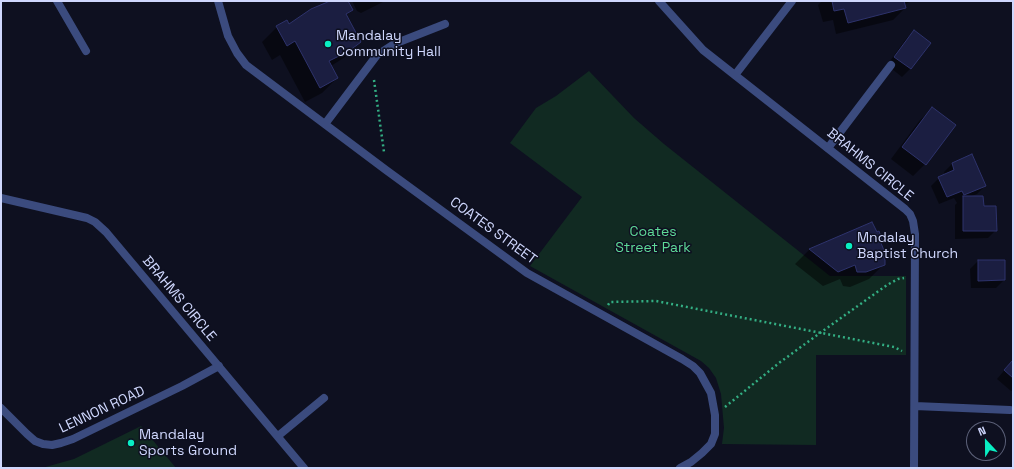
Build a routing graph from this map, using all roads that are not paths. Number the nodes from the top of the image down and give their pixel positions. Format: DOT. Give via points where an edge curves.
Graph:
graph roads {
  1 [pos="57,1"];
  2 [pos="218,1"];
  3 [pos="659,1"];
  4 [pos="792,1"];
  5 [pos="446,24"];
  6 [pos="86,51"];
  7 [pos="891,65"];
  8 [pos="735,75"];
  9 [pos="325,124"];
  10 [pos="828,148"];
  11 [pos="1,198"];
  12 [pos="219,366"];
  13 [pos="324,398"];
  14 [pos="915,406"];
  15 [pos="1,408"];
  16 [pos="1010,410"];
  17 [pos="278,436"];
  18 [pos="304,468"];
  19 [pos="680,468"];
  20 [pos="914,468"];
  1 -- 6 [label="street"];
  2 -- 9 [label="street, COATES STREET" via="228,36 246,65"];
  3 -- 8 [label="street, BRAHMS CIRCLE" via="703,50"];
  4 -- 8 [label="street"];
  5 -- 9 [label="street" via="385,48 364,71"];
  7 -- 10 [label="street"];
  8 -- 10 [label="street, BRAHMS CIRCLE"];
  9 -- 19 [label="street, COATES STREET" via="527,273 693,366 711,393 716,434 711,444"];
  10 -- 14 [label="street, BRAHMS CIRCLE" via="905,209 913,221 916,276"];
  11 -- 12 [label="street, BRAHMS CIRCLE" via="96,222"];
  12 -- 15 [label="street, LENNON ROAD" via="61,444 43,444 35,441"];
  12 -- 17 [label="street, BRAHMS CIRCLE"];
  13 -- 17 [label="street"];
  14 -- 16 [label="street"];
  14 -- 20 [label="street, BRAHMS CIRCLE"];
  17 -- 18 [label="street, BRAHMS CIRCLE"];
}
